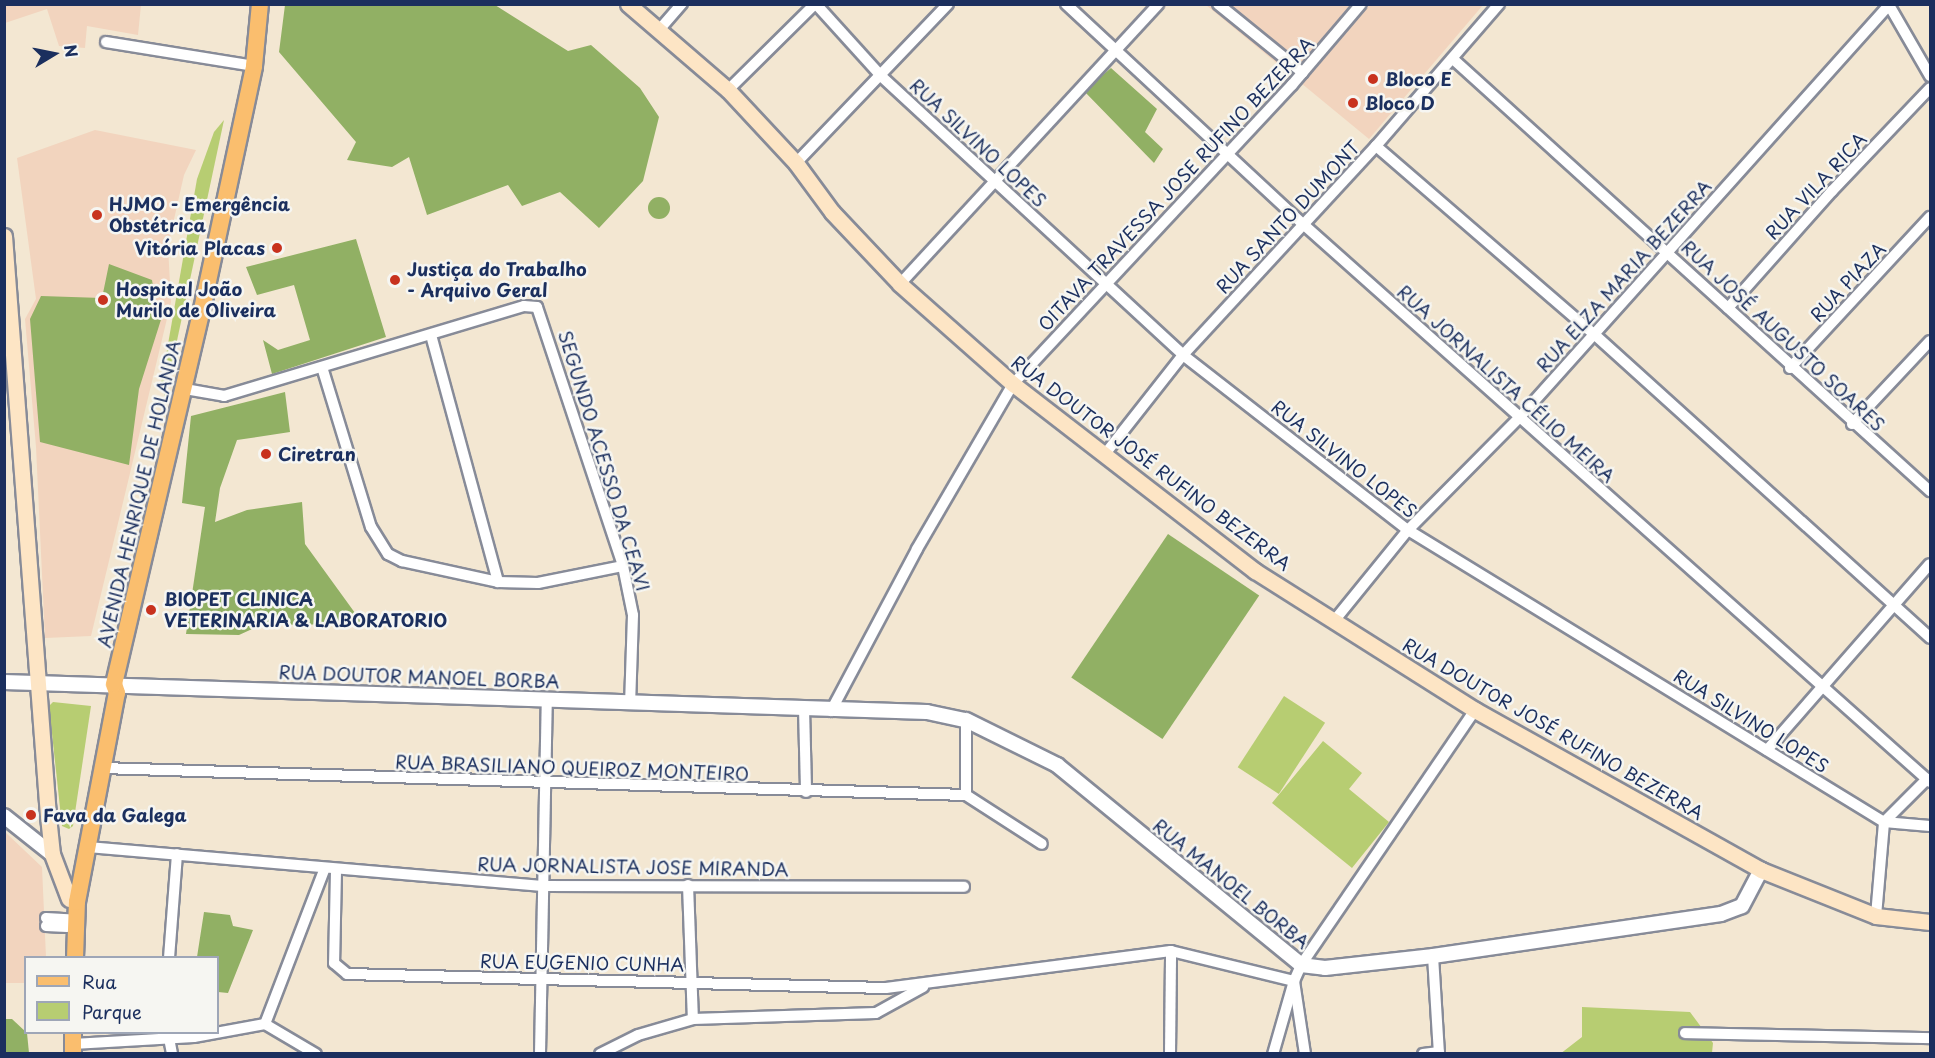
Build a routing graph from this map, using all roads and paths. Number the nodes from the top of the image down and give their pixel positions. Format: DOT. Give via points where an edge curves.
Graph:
graph roads {
  1 [pos="260,4"];
  2 [pos="628,4"];
  3 [pos="682,4"];
  4 [pos="815,4"];
  5 [pos="948,4"];
  6 [pos="1066,4"];
  7 [pos="1158,4"];
  8 [pos="1218,4"];
  9 [pos="1361,4"];
  10 [pos="1499,4"];
  11 [pos="1889,5"];
  12 [pos="659,30"];
  13 [pos="106,42"];
  14 [pos="1114,49"];
  15 [pos="1453,59"];
  16 [pos="254,66"];
  17 [pos="1303,73"];
  18 [pos="881,76"];
  19 [pos="1930,76"];
  20 [pos="1930,88"];
  21 [pos="728,90"];
  22 [pos="1376,146"];
  23 [pos="1230,153"];
  24 [pos="796,164"];
  25 [pos="993,182"];
  26 [pos="1930,217"];
  27 [pos="1303,224"];
  28 [pos="4,236"];
  29 [pos="1668,252"];
  30 [pos="1107,283"];
  31 [pos="900,284"];
  32 [pos="6,290"];
  33 [pos="1728,308"];
  34 [pos="1594,334"];
  35 [pos="431,335"];
  36 [pos="1930,341"];
  37 [pos="1183,355"];
  38 [pos="322,367"];
  39 [pos="1790,368"];
  40 [pos="1013,384"];
  41 [pos="185,389"];
  42 [pos="10,410"];
  43 [pos="1519,418"];
  44 [pos="1852,423"];
  45 [pos="1105,454"];
  46 [pos="1928,484"];
  47 [pos="1408,530"];
  48 [pos="1930,564"];
  49 [pos="623,566"];
  50 [pos="498,582"];
  51 [pos="1893,605"];
  52 [pos="1334,621"];
  53 [pos="1930,638"];
  54 [pos="4,682"];
  55 [pos="37,682"];
  56 [pos="114,684"];
  57 [pos="1822,686"];
  58 [pos="547,700"];
  59 [pos="630,704"];
  60 [pos="804,708"];
  61 [pos="1475,710"];
  62 [pos="831,711"];
  63 [pos="966,720"];
  64 [pos="1767,750"];
  65 [pos="102,768"];
  66 [pos="1929,780"];
  67 [pos="547,782"];
  68 [pos="806,792"];
  69 [pos="966,795"];
  70 [pos="4,816"];
  71 [pos="1884,822"];
  72 [pos="1930,826"];
  73 [pos="1042,843"];
  74 [pos="87,847"];
  75 [pos="52,854"];
  76 [pos="177,854"];
  77 [pos="324,870"];
  78 [pos="1761,870"];
  79 [pos="336,871"];
  80 [pos="688,885"];
  81 [pos="543,886"];
  82 [pos="964,887"];
  83 [pos="69,899"];
  84 [pos="1876,916"];
  85 [pos="46,922"];
  86 [pos="1930,922"];
  87 [pos="67,923"];
  88 [pos="1171,951"];
  89 [pos="66,956"];
  90 [pos="75,956"];
  91 [pos="169,956"];
  92 [pos="1433,956"];
  93 [pos="1301,966"];
  94 [pos="540,978"];
  95 [pos="1294,981"];
  96 [pos="689,982"];
  97 [pos="926,985"];
  98 [pos="693,1019"];
  99 [pos="265,1024"];
  100 [pos="219,1030"];
  101 [pos="1685,1033"];
  102 [pos="184,1034"];
  103 [pos="168,1036"];
  104 [pos="1930,1038"];
  105 [pos="69,1043"];
  106 [pos="172,1053"];
  107 [pos="316,1053"];
  108 [pos="540,1053"];
  109 [pos="600,1053"];
  110 [pos="1170,1053"];
  111 [pos="1273,1053"];
  112 [pos="1305,1053"];
  113 [pos="1423,1053"];
  114 [pos="1439,1053"];
  1 -- 16 [label="main road, AVENIDA HENRIQUE DE HOLANDA"];
  2 -- 12 [label="main road, RUA DOUTOR JOSÉ RUFINO BEZERRA"];
  3 -- 12 [label="street"];
  4 -- 18 [label="street, RUA SILVINO LOPES"];
  4 -- 21 [label="street"];
  5 -- 18 [label="street"];
  6 -- 14 [label="street, RUA JORNALISTA CÉLIO MEIRA"];
  7 -- 14 [label="street"];
  8 -- 17 [label="street"];
  9 -- 17 [label="street, OITAVA TRAVESSA JOSE RUFINO BEZERRA"];
  10 -- 15 [label="street, RUA SANTO DUMONT"];
  11 -- 19 [label="street"];
  11 -- 29 [label="street, RUA ELZA MARIA BEZERRA"];
  12 -- 21 [label="main road, RUA DOUTOR JOSÉ RUFINO BEZERRA"];
  13 -- 16 [label="street"];
  14 -- 23 [label="street, RUA JORNALISTA CÉLIO MEIRA"];
  14 -- 25 [label="street"];
  15 -- 22 [label="street, RUA SANTO DUMONT"];
  15 -- 29 [label="street, RUA JOSÉ AUGUSTO SOARES"];
  16 -- 41 [label="main road, AVENIDA HENRIQUE DE HOLANDA"];
  17 -- 23 [label="street, OITAVA TRAVESSA JOSE RUFINO BEZERRA"];
  18 -- 24 [label="street"];
  18 -- 25 [label="street, RUA SILVINO LOPES"];
  20 -- 33 [label="street, RUA VILA RICA"];
  21 -- 24 [label="main road, RUA DOUTOR JOSÉ RUFINO BEZERRA"];
  22 -- 27 [label="street, RUA SANTO DUMONT"];
  22 -- 34 [label="street"];
  23 -- 27 [label="street, RUA JORNALISTA CÉLIO MEIRA"];
  23 -- 30 [label="street, OITAVA TRAVESSA JOSE RUFINO BEZERRA"];
  24 -- 31 [label="main road, RUA DOUTOR JOSÉ RUFINO BEZERRA" via="831,212"];
  25 -- 30 [label="street, RUA SILVINO LOPES"];
  25 -- 31 [label="street"];
  26 -- 39 [label="street, RUA PIAZA"];
  27 -- 37 [label="street, RUA SANTO DUMONT"];
  27 -- 43 [label="street, RUA JORNALISTA CÉLIO MEIRA"];
  28 -- 32 [label="main road"];
  29 -- 33 [label="street, RUA JOSÉ AUGUSTO SOARES"];
  29 -- 34 [label="street, RUA ELZA MARIA BEZERRA"];
  30 -- 37 [label="street, RUA SILVINO LOPES"];
  30 -- 40 [label="street, OITAVA TRAVESSA JOSE RUFINO BEZERRA"];
  31 -- 40 [label="main road, RUA DOUTOR JOSÉ RUFINO BEZERRA"];
  32 -- 42 [label="main road"];
  33 -- 39 [label="street, RUA JOSÉ AUGUSTO SOARES"];
  34 -- 43 [label="street, RUA ELZA MARIA BEZERRA"];
  34 -- 51 [label="street"];
  35 -- 38 [label="street"];
  35 -- 49 [label="street, SEGUNDO ACESSO DA CEAVI" via="532,306 542,312"];
  35 -- 50 [label="street"];
  36 -- 44 [label="street"];
  37 -- 45 [label="street, RUA SANTO DUMONT"];
  37 -- 47 [label="street, RUA SILVINO LOPES"];
  38 -- 41 [label="street" via="224,396"];
  38 -- 50 [label="street" via="378,543 402,561"];
  39 -- 44 [label="street, RUA JOSÉ AUGUSTO SOARES"];
  40 -- 45 [label="main road, RUA DOUTOR JOSÉ RUFINO BEZERRA"];
  40 -- 62 [label="street, OITAVA TRAVESSA JOSE RUFINO BEZERRA" via="917,549"];
  41 -- 56 [label="main road, AVENIDA HENRIQUE DE HOLANDA"];
  42 -- 55 [label="main road"];
  43 -- 47 [label="street, RUA ELZA MARIA BEZERRA"];
  43 -- 57 [label="street, RUA JORNALISTA CÉLIO MEIRA"];
  44 -- 46 [label="street, RUA JOSÉ AUGUSTO SOARES"];
  45 -- 52 [label="main road, RUA DOUTOR JOSÉ RUFINO BEZERRA" via="1255,571"];
  47 -- 52 [label="street, RUA ELZA MARIA BEZERRA"];
  47 -- 64 [label="street, RUA SILVINO LOPES"];
  48 -- 51 [label="street"];
  49 -- 50 [label="street" via="538,583"];
  49 -- 59 [label="street, SEGUNDO ACESSO DA CEAVI" via="633,615"];
  51 -- 53 [label="street"];
  51 -- 57 [label="street"];
  52 -- 61 [label="main road, RUA DOUTOR JOSÉ RUFINO BEZERRA"];
  54 -- 55 [label="street, RUA DOUTOR MANOEL BORBA"];
  55 -- 56 [label="street, RUA DOUTOR MANOEL BORBA"];
  55 -- 75 [label="main road"];
  56 -- 58 [label="street, RUA DOUTOR MANOEL BORBA"];
  56 -- 65 [label="main road, AVENIDA HENRIQUE DE HOLANDA" via="117,693"];
  56 -- 83 [label="main road" via="109,692"];
  57 -- 64 [label="street"];
  57 -- 66 [label="street, RUA JORNALISTA CÉLIO MEIRA"];
  58 -- 59 [label="street, RUA DOUTOR MANOEL BORBA"];
  58 -- 67 [label="street"];
  59 -- 60 [label="street, RUA DOUTOR MANOEL BORBA"];
  60 -- 62 [label="street, RUA DOUTOR MANOEL BORBA"];
  60 -- 68 [label="street"];
  61 -- 78 [label="main road, RUA DOUTOR JOSÉ RUFINO BEZERRA"];
  61 -- 93 [label="street"];
  62 -- 63 [label="street, RUA MANOEL BORBA" via="927,712"];
  63 -- 69 [label="street"];
  63 -- 93 [label="street, RUA MANOEL BORBA" via="1057,765"];
  64 -- 71 [label="street, RUA SILVINO LOPES"];
  65 -- 67 [label="street, RUA BRASILIANO QUEIROZ MONTEIRO"];
  65 -- 74 [label="main road, AVENIDA HENRIQUE DE HOLANDA"];
  66 -- 71 [label="street"];
  67 -- 68 [label="street, RUA BRASILIANO QUEIROZ MONTEIRO"];
  67 -- 81 [label="street"];
  68 -- 69 [label="street, RUA BRASILIANO QUEIROZ MONTEIRO"];
  69 -- 73 [label="street"];
  70 -- 75 [label="street"];
  71 -- 72 [label="street, RUA SILVINO LOPES"];
  71 -- 84 [label="street"];
  74 -- 76 [label="street, RUA JORNALISTA JOSE MIRANDA"];
  74 -- 90 [label="main road, AVENIDA HENRIQUE DE HOLANDA" via="77,902"];
  75 -- 83 [label="main road"];
  76 -- 77 [label="street, RUA JORNALISTA JOSE MIRANDA"];
  76 -- 91 [label="street"];
  77 -- 79 [label="street, RUA JORNALISTA JOSE MIRANDA"];
  77 -- 99 [label="street"];
  78 -- 84 [label="main road, RUA DOUTOR JOSÉ RUFINO BEZERRA"];
  78 -- 92 [label="street, RUA MANOEL BORBA" via="1742,906 1721,914"];
  79 -- 81 [label="street, RUA JORNALISTA JOSE MIRANDA"];
  79 -- 94 [label="street, RUA EUGENIO CUNHA" via="334,963 342,973"];
  80 -- 81 [label="street, RUA JORNALISTA JOSE MIRANDA"];
  80 -- 82 [label="street, RUA JORNALISTA JOSE MIRANDA"];
  80 -- 96 [label="street"];
  81 -- 94 [label="street"];
  83 -- 87 [label="main road"];
  84 -- 86 [label="main road, RUA DOUTOR JOSÉ RUFINO BEZERRA"];
  85 -- 87 [label="street"];
  87 -- 89 [label="main road"];
  88 -- 95 [label="street"];
  88 -- 97 [label="street, RUA EUGENIO CUNHA"];
  88 -- 110 [label="street"];
  92 -- 93 [label="street, RUA MANOEL BORBA" via="1325,968"];
  92 -- 114 [label="street"];
  93 -- 95 [label="street"];
  94 -- 96 [label="street, RUA EUGENIO CUNHA"];
  94 -- 108 [label="street"];
  95 -- 111 [label="street"];
  95 -- 112 [label="street"];
  96 -- 97 [label="street, RUA EUGENIO CUNHA" via="844,988"];
  96 -- 98 [label="street"];
  97 -- 98 [label="street" via="893,1007 876,1013"];
  98 -- 109 [label="street" via="638,1035"];
  99 -- 100 [label="street"];
  99 -- 107 [label="street"];
  101 -- 104 [label="street"];
  102 -- 103 [label="street"];
  103 -- 105 [label="street"];
  103 -- 106 [label="street"];
  113 -- 114 [label="street"];
}
